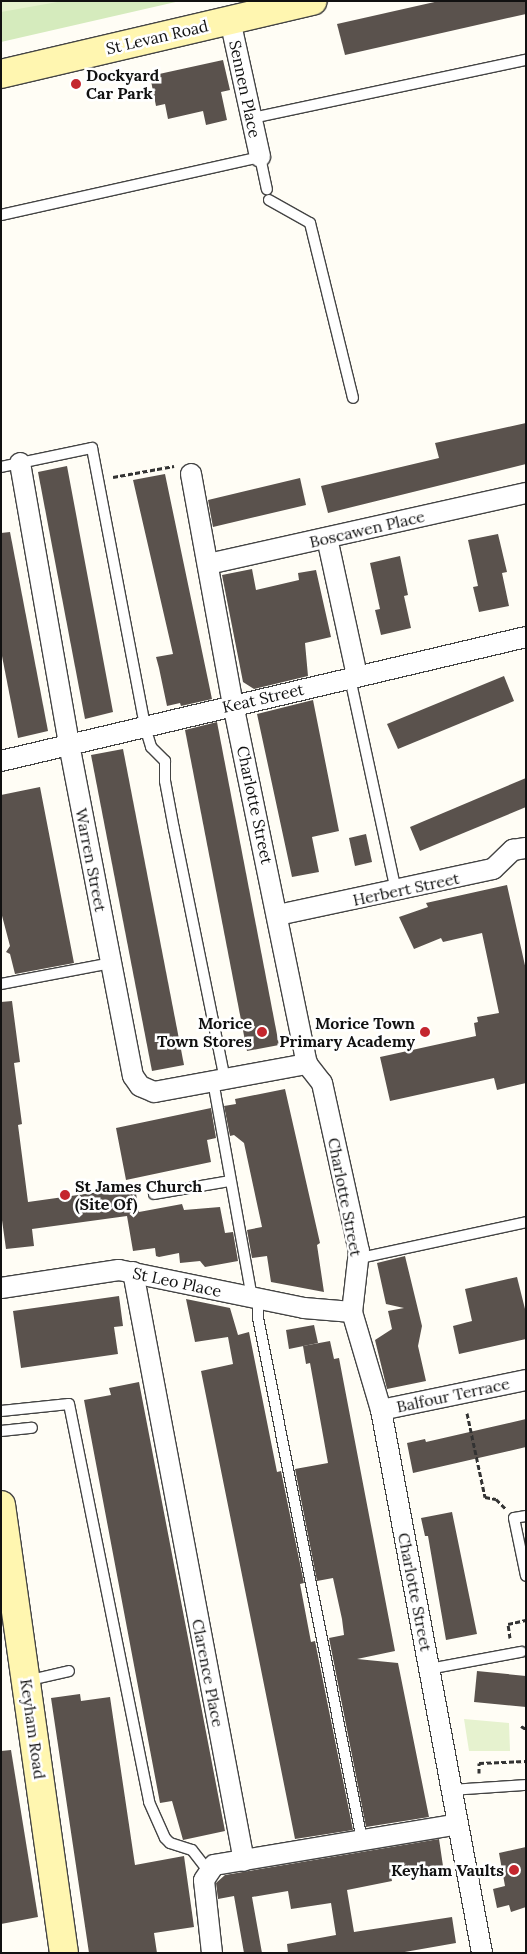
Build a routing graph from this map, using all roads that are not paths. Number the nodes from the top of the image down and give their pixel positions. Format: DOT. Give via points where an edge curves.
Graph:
graph roads {
  1 [pos="313,1"];
  2 [pos="230,20"];
  3 [pos="526,60"];
  4 [pos="1,74"];
  5 [pos="252,118"];
  6 [pos="260,157"];
  7 [pos="267,189"];
  8 [pos="269,200"];
  9 [pos="1,215"];
  10 [pos="353,398"];
  11 [pos="11,465"];
  12 [pos="185,470"];
  13 [pos="526,493"];
  14 [pos="327,538"];
  15 [pos="208,564"];
  16 [pos="526,637"];
  17 [pos="353,677"];
  18 [pos="233,704"];
  19 [pos="145,727"];
  20 [pos="69,744"];
  21 [pos="1,761"];
  22 [pos="526,848"];
  23 [pos="396,892"];
  24 [pos="278,915"];
  25 [pos="111,963"];
  26 [pos="1,984"];
  27 [pos="307,1064"];
  28 [pos="219,1080"];
  29 [pos="230,1181"];
  30 [pos="154,1194"];
  31 [pos="526,1222"];
  32 [pos="360,1258"];
  33 [pos="133,1272"];
  34 [pos="1,1288"];
  35 [pos="255,1298"];
  36 [pos="352,1312"];
  37 [pos="526,1380"];
  38 [pos="381,1410"];
  39 [pos="1,1411"];
  40 [pos="32,1428"];
  41 [pos="1,1431"];
  42 [pos="1,1505"];
  43 [pos="526,1516"];
  44 [pos="526,1576"];
  45 [pos="517,1653"];
  46 [pos="429,1669"];
  47 [pos="69,1671"];
  48 [pos="26,1681"];
  49 [pos="526,1785"];
  50 [pos="452,1790"];
  51 [pos="458,1824"];
  52 [pos="362,1840"];
  53 [pos="244,1860"];
  54 [pos="206,1876"];
  55 [pos="64,1953"];
  56 [pos="212,1953"];
  57 [pos="482,1953"];
  1 -- 2 [label="main road, St Levan Road"];
  2 -- 4 [label="main road, St Levan Road"];
  2 -- 5 [label="street, Sennen Place"];
  3 -- 5 [label="lane"];
  5 -- 6 [label="street, Sennen Place"];
  6 -- 7 [label="lane"];
  6 -- 9 [label="lane"];
  8 -- 10 [label="lane" via="310,223"];
  11 -- 19 [label="lane" via="92,448"];
  11 -- 20 [label="street, Warren Street"];
  12 -- 15 [label="street, Charlotte Street"];
  13 -- 14 [label="street, Boscawen Place"];
  14 -- 15 [label="street, Boscawen Place"];
  14 -- 17 [label="street"];
  15 -- 18 [label="street, Charlotte Street"];
  16 -- 17 [label="street, Keat Street"];
  17 -- 18 [label="street, Keat Street"];
  17 -- 23 [label="lane"];
  18 -- 19 [label="street, Keat Street"];
  18 -- 24 [label="street, Charlotte Street"];
  19 -- 20 [label="street, Keat Street"];
  19 -- 28 [label="lane" via="150,747 165,761 170,810"];
  20 -- 21 [label="street, Keat Street"];
  20 -- 25 [label="street, Warren Street"];
  22 -- 23 [label="street, Herbert Street" via="513,850 493,869"];
  23 -- 24 [label="street, Herbert Street"];
  24 -- 27 [label="street, Charlotte Street"];
  25 -- 26 [label="lane"];
  25 -- 28 [label="street, Warren Street" via="133,1076 140,1086 154,1092"];
  27 -- 28 [label="street, Warren Street"];
  27 -- 32 [label="street, Charlotte Street" via="322,1082"];
  28 -- 29 [label="lane"];
  29 -- 30 [label="lane"];
  29 -- 35 [label="lane"];
  31 -- 32 [label="lane"];
  32 -- 36 [label="street, Charlotte Street" via="353,1281"];
  33 -- 34 [label="street, St Leo Place" via="119,1270"];
  33 -- 35 [label="street, St Leo Place"];
  33 -- 53 [label="street, Clarence Place"];
  35 -- 36 [label="street, St Leo Place" via="304,1308"];
  35 -- 52 [label="lane"];
  36 -- 38 [label="street, Charlotte Street"];
  37 -- 38 [label="street, Balfour Terrace"];
  38 -- 46 [label="street, Charlotte Street"];
  39 -- 54 [label="lane" via="69,1404 149,1802 164,1838 192,1850"];
  40 -- 41 [label="lane"];
  42 -- 48 [label="main road, Keyham Road"];
  43 -- 44 [label="lane" via="514,1518"];
  45 -- 46 [label="lane"];
  46 -- 50 [label="street, Charlotte Street"];
  47 -- 48 [label="lane"];
  48 -- 55 [label="main road, Keyham Road"];
  49 -- 50 [label="lane"];
  50 -- 51 [label="street, Charlotte Street"];
  51 -- 52 [label="street"];
  51 -- 57 [label="street, Charlotte Street"];
  52 -- 53 [label="street"];
  53 -- 54 [label="street" via="214,1865"];
  54 -- 56 [label="street"];
}
